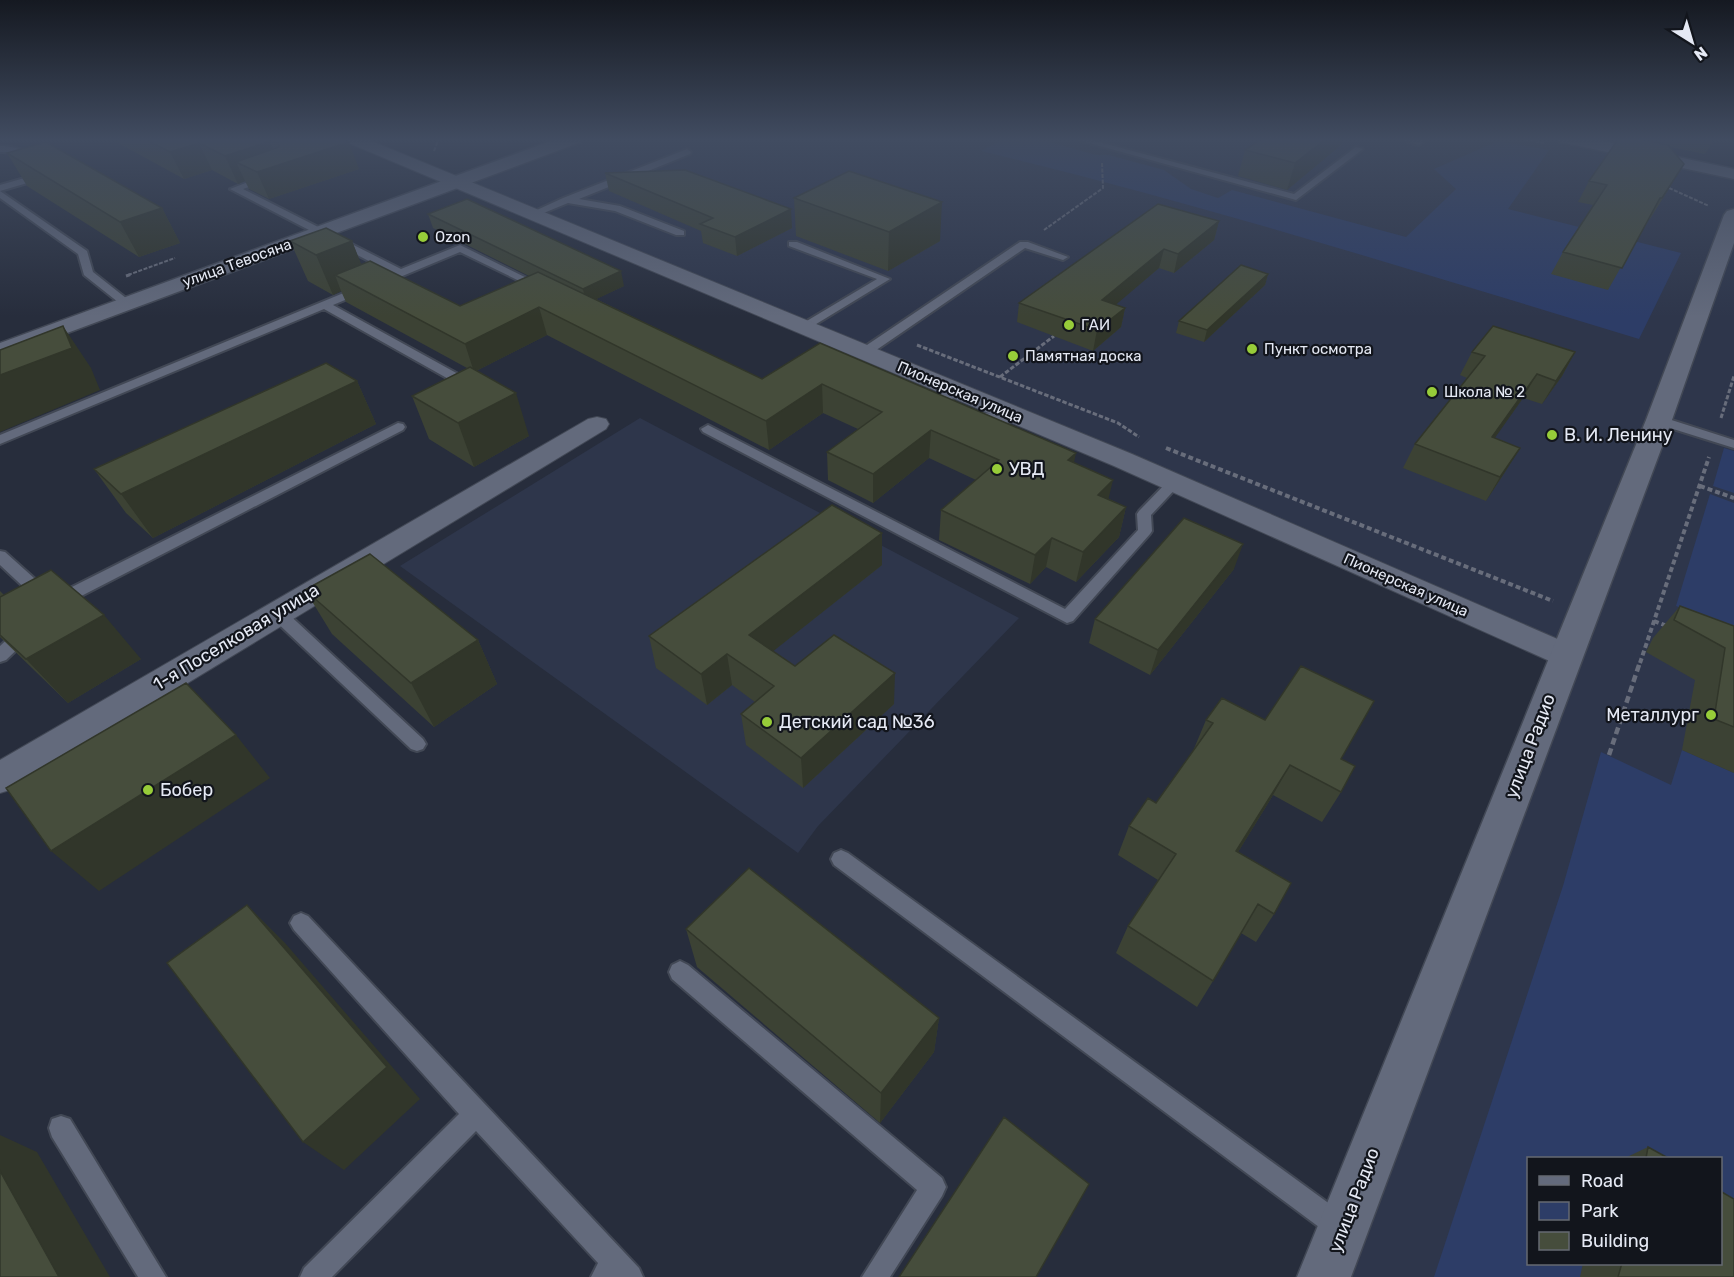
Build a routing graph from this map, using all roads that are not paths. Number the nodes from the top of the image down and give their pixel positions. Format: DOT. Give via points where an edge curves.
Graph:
graph roads {
  1 [pos="5,198"];
  2 [pos="252,198"];
  3 [pos="412,198"];
  4 [pos="490,198"];
  5 [pos="574,198"];
  6 [pos="566,201"];
  7 [pos="1724,211"];
  8 [pos="531,215"];
  9 [pos="320,232"];
  10 [pos="680,233"];
  11 [pos="793,244"];
  12 [pos="1063,257"];
  13 [pos="401,273"];
  14 [pos="539,296"];
  15 [pos="127,304"];
  16 [pos="324,305"];
  17 [pos="804,327"];
  18 [pos="0,351"];
  19 [pos="865,352"];
  20 [pos="465,382"];
  21 [pos="1659,420"];
  22 [pos="597,424"];
  23 [pos="398,427"];
  24 [pos="708,429"];
  25 [pos="0,440"];
  26 [pos="1734,444"];
  27 [pos="1175,482"];
  28 [pos="0,556"];
  29 [pos="52,604"];
  30 [pos="277,613"];
  31 [pos="1565,655"];
  32 [pos="0,656"];
  33 [pos="417,744"];
  34 [pos="0,778"];
  35 [pos="841,859"];
  36 [pos="302,924"];
  37 [pos="680,972"];
  38 [pos="476,1114"];
  39 [pos="61,1128"];
  40 [pos="1343,1230"];
  41 [pos="617,1272"];
  42 [pos="153,1277"];
  43 [pos="313,1277"];
  44 [pos="875,1277"];
  45 [pos="1324,1277"];
  1 -- 15 [label="lane" via="83,253 88,273"];
  2 -- 9 [label="lane"];
  3 -- 9 [label="main road, улица Тевосяна"];
  4 -- 8 [label="street, Пионерская улица"];
  5 -- 6 [label="lane"];
  6 -- 8 [label="lane"];
  6 -- 10 [label="lane" via="617,208"];
  7 -- 21 [label="main road, улица Радио"];
  8 -- 17 [label="street, Пионерская улица"];
  9 -- 13 [label="lane"];
  9 -- 15 [label="main road, улица Тевосяна"];
  11 -- 17 [label="lane" via="885,279"];
  12 -- 19 [label="lane" via="1024,244"];
  13 -- 14 [label="lane" via="460,248 549,291"];
  13 -- 16 [label="lane"];
  15 -- 18 [label="main road, улица Тевосяна"];
  16 -- 20 [label="lane"];
  16 -- 25 [label="lane"];
  17 -- 19 [label="street, Пионерская улица"];
  19 -- 27 [label="street, Пионерская улица"];
  21 -- 26 [label="lane"];
  21 -- 31 [label="main road, улица Радио"];
  22 -- 30 [label="street, 1-я Поселковая улица"];
  23 -- 29 [label="lane"];
  24 -- 27 [label="lane" via="1067,616 1145,531 1144,514"];
  27 -- 31 [label="street, Пионерская улица"];
  28 -- 29 [label="lane"];
  29 -- 32 [label="lane"];
  30 -- 33 [label="lane"];
  30 -- 34 [label="street, 1-я Поселковая улица"];
  31 -- 40 [label="main road, улица Радио"];
  35 -- 40 [label="lane"];
  36 -- 38 [label="lane"];
  37 -- 44 [label="lane" via="933,1188"];
  38 -- 41 [label="lane"];
  38 -- 43 [label="lane"];
  39 -- 42 [label="lane"];
  40 -- 45 [label="main road, улица Радио"];
}
